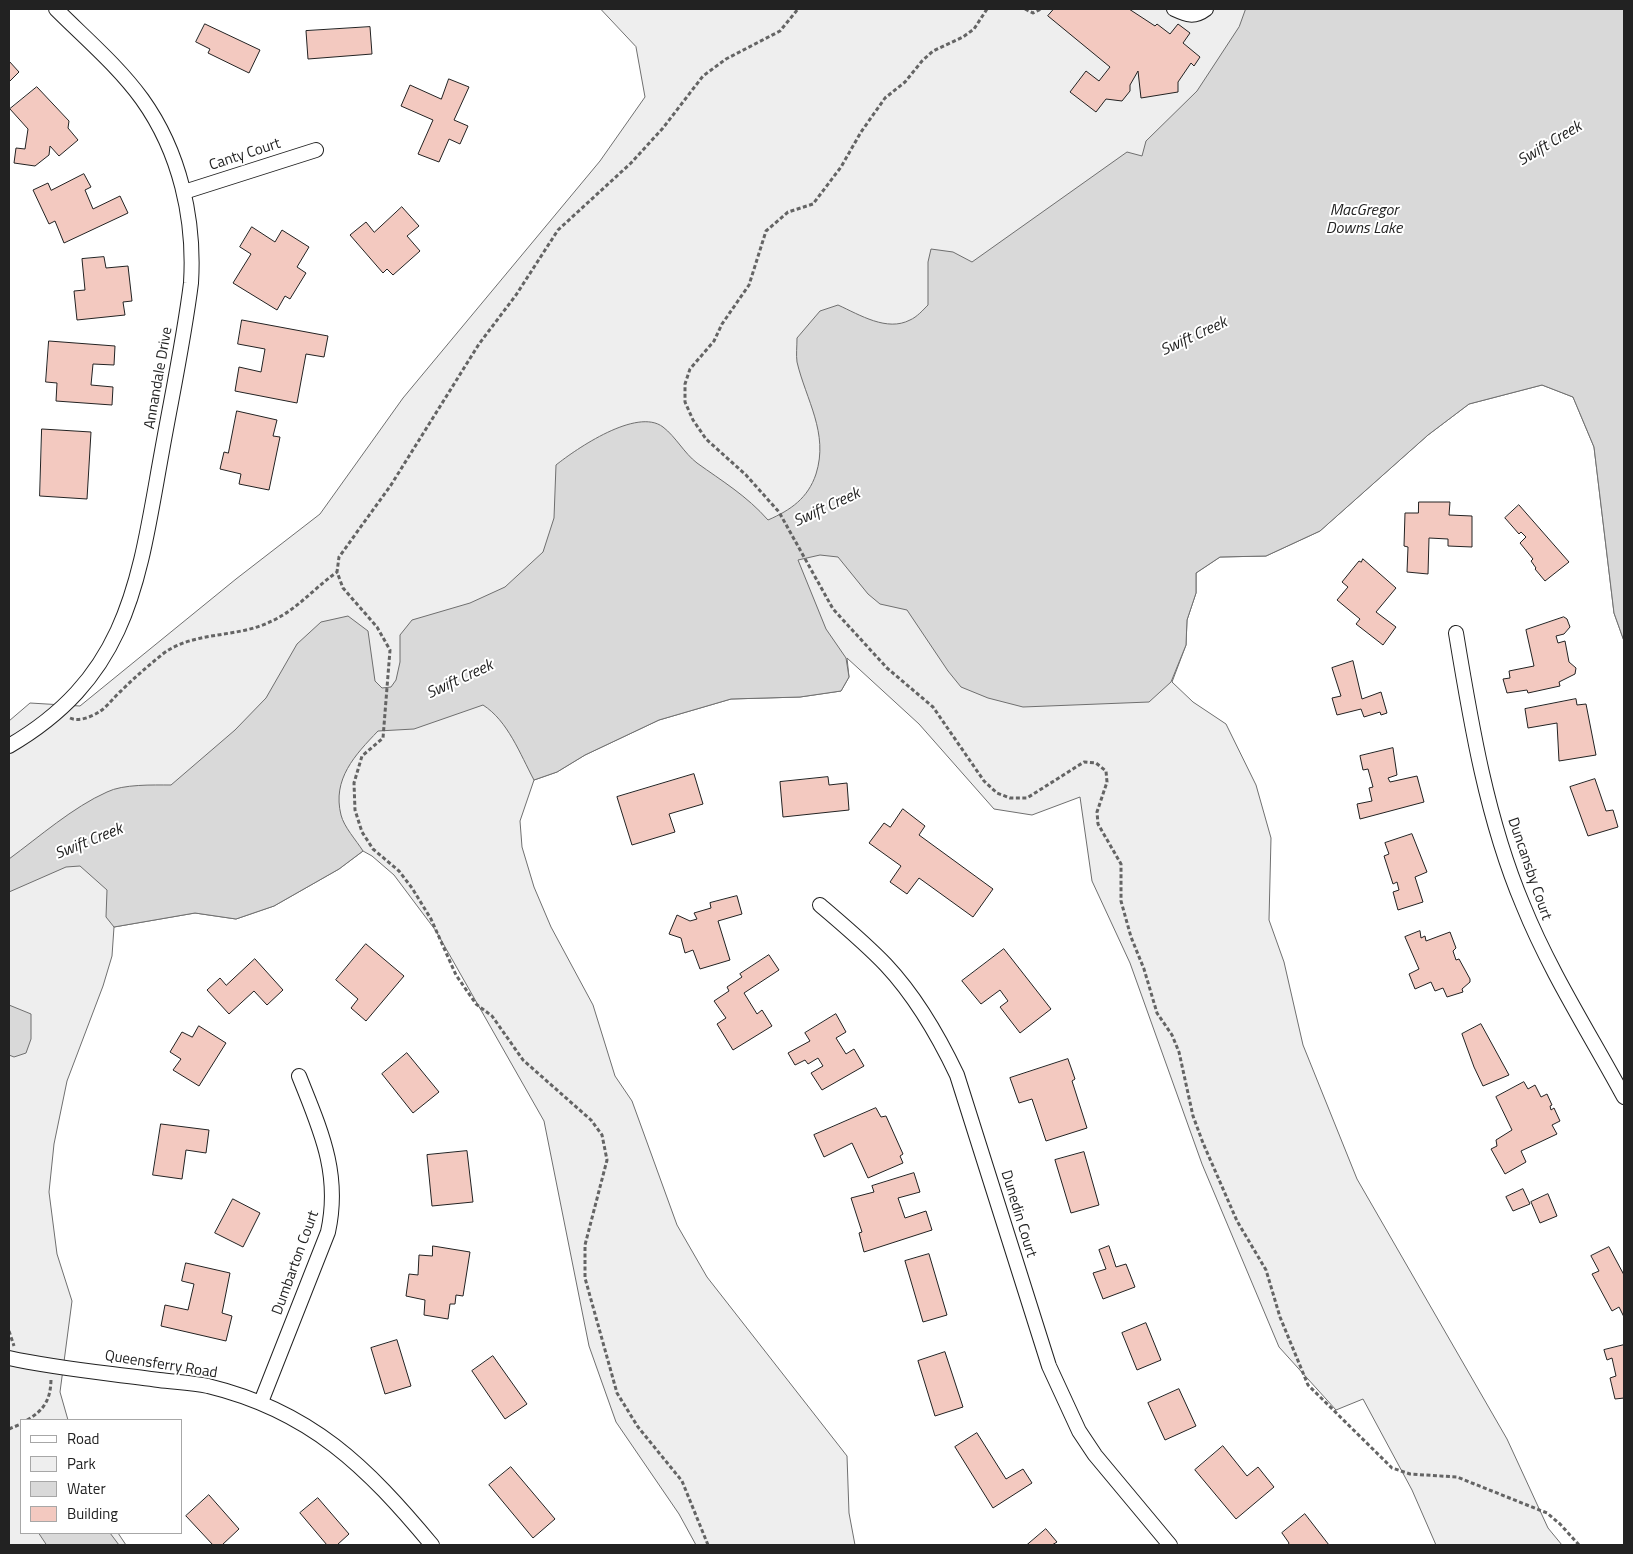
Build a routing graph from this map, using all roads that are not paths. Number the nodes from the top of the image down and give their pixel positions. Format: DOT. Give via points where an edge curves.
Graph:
graph roads {
  1 [pos="56,9"];
  2 [pos="1174,9"];
  3 [pos="1206,9"];
  4 [pos="316,150"];
  5 [pos="184,192"];
  6 [pos="1456,633"];
  7 [pos="9,746"];
  8 [pos="820,905"];
  9 [pos="299,1076"];
  10 [pos="1624,1097"];
  11 [pos="11,1352"];
  12 [pos="261,1402"];
  13 [pos="432,1545"];
  14 [pos="1170,1545"];
  1 -- 5 [label="street, Annandale Drive" via="107,59 142,100 167,142"];
  2 -- 3 [label="street" via="1189,16"];
  4 -- 5 [label="street, Canty Court"];
  5 -- 7 [label="street, Annandale Drive" via="192,263 188,305 134,593 114,641 86,681 46,721"];
  6 -- 10 [label="street, Duncansby Court" via="1479,753 1511,875 1535,933"];
  8 -- 14 [label="street, Dunedin Court" via="887,966 908,991 942,1044 958,1074 1049,1366 1079,1431 1095,1455"];
  9 -- 12 [label="street, Dumbarton Court" via="325,1142 333,1194 332,1213 328,1232"];
  11 -- 12 [label="street, Queensferry Road" via="207,1386"];
  12 -- 13 [label="street, Queensferry Road" via="306,1426 349,1455 399,1505"];
}
